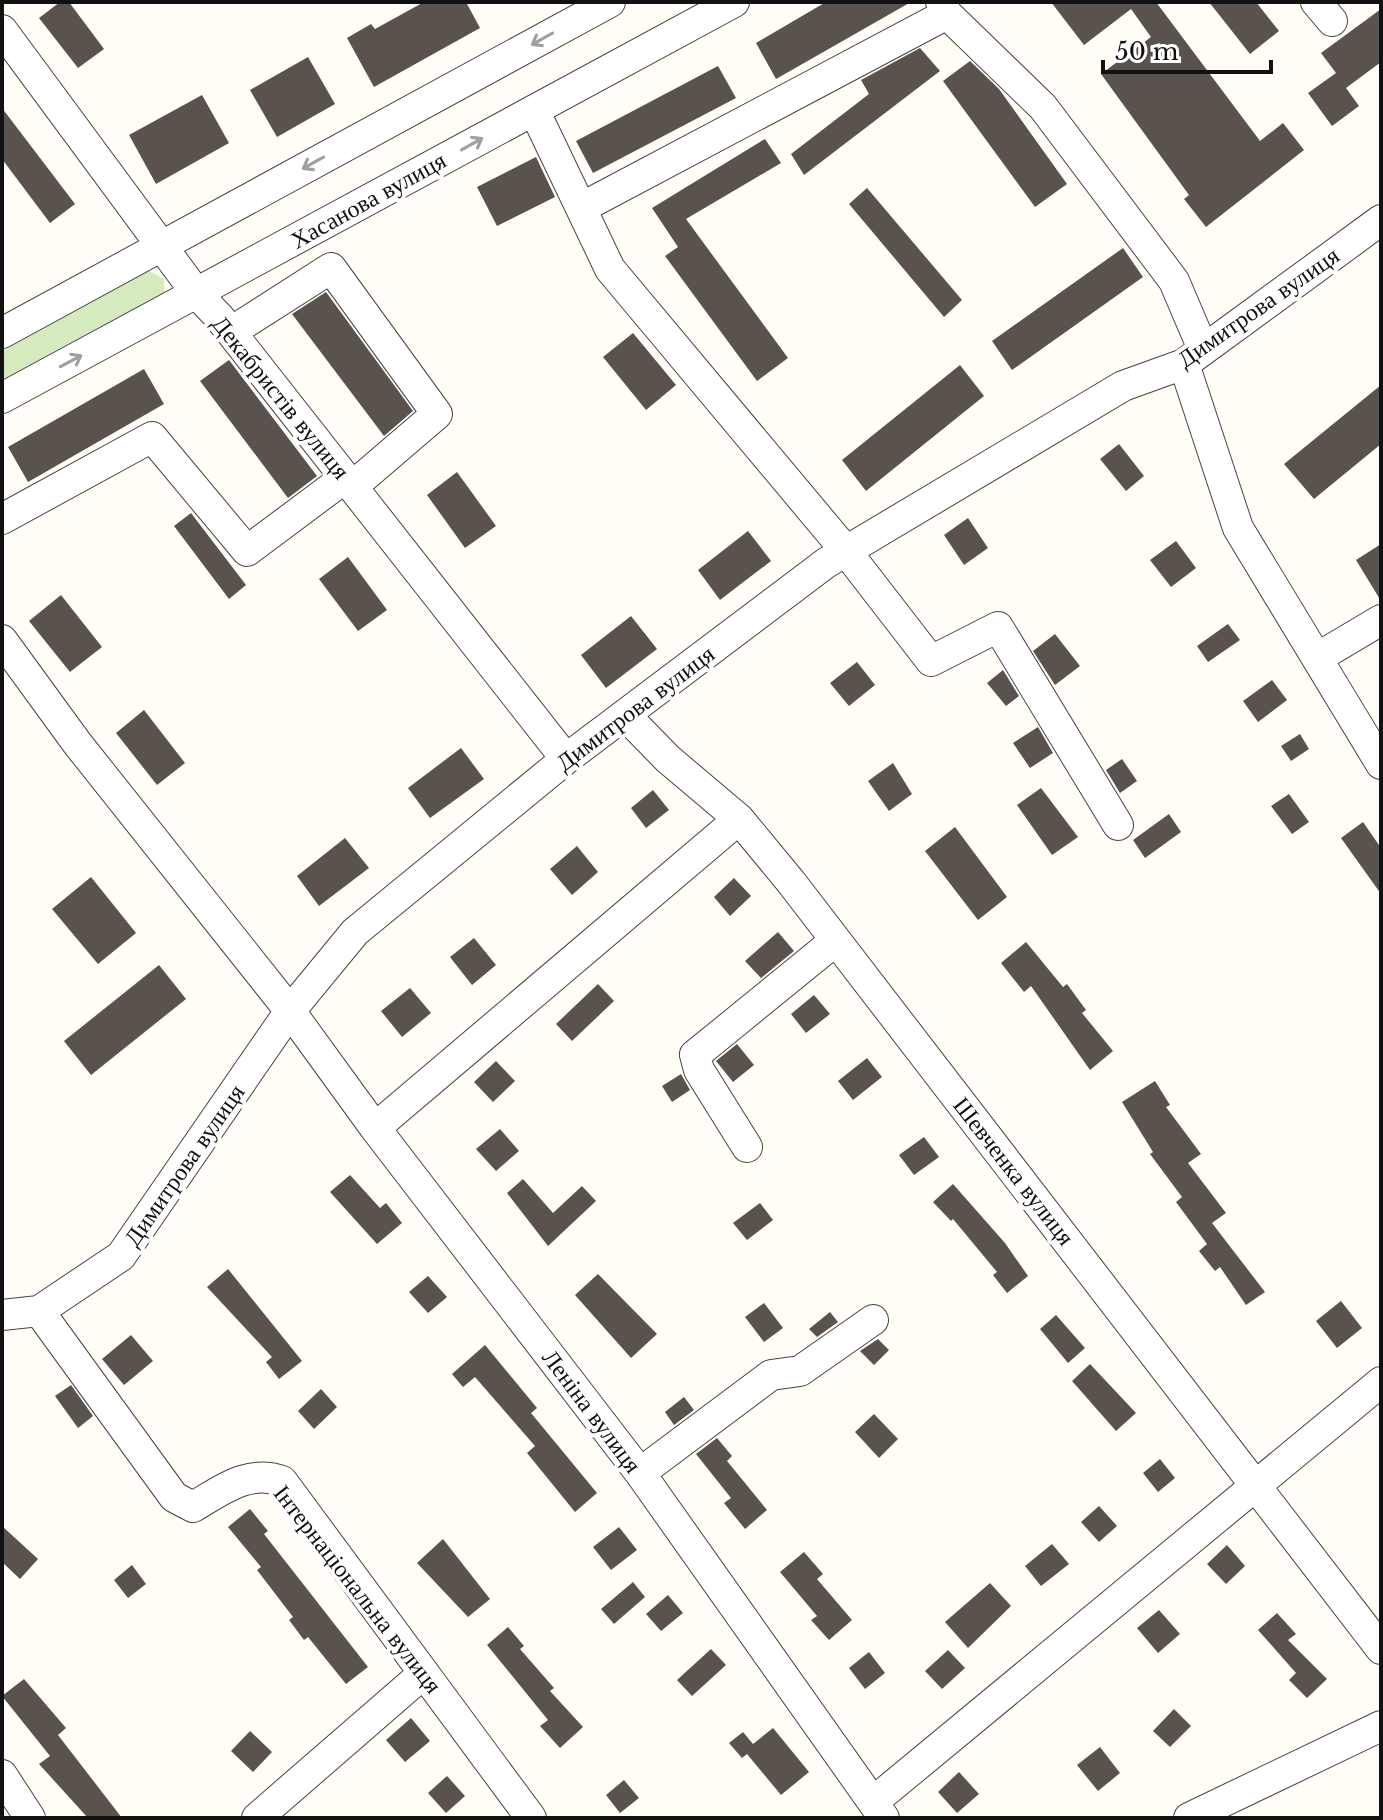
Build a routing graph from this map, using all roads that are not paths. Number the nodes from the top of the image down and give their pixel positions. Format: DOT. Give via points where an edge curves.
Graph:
graph roads {
  1 [pos="610,2"];
  2 [pos="734,2"];
  3 [pos="944,8"];
  4 [pos="2,30"];
  5 [pos="534,110"];
  6 [pos="581,208"];
  7 [pos="1381,220"];
  8 [pos="162,246"];
  9 [pos="197,294"];
  10 [pos="231,332"];
  11 [pos="2,333"];
  12 [pos="1194,356"];
  13 [pos="2,398"];
  14 [pos="349,482"];
  15 [pos="2,519"];
  16 [pos="846,551"];
  17 [pos="1381,620"];
  18 [pos="2,640"];
  19 [pos="1317,658"];
  20 [pos="625,715"];
  21 [pos="566,759"];
  22 [pos="1381,764"];
  23 [pos="739,819"];
  24 [pos="1118,825"];
  25 [pos="835,941"];
  26 [pos="290,1011"];
  27 [pos="375,1128"];
  28 [pos="747,1147"];
  29 [pos="39,1311"];
  30 [pos="2,1315"];
  31 [pos="873,1320"];
  32 [pos="1381,1382"];
  33 [pos="640,1473"];
  34 [pos="1257,1483"];
  35 [pos="1381,1649"];
  36 [pos="424,1673"];
  37 [pos="1381,1726"];
  38 [pos="2,1775"];
  39 [pos="879,1810"];
  40 [pos="30,1818"];
  41 [pos="257,1818"];
  42 [pos="531,1818"];
  43 [pos="1189,1818"];
  1 -- 8 [label="street, one-way"];
  2 -- 5 [label="street, Хасанова вулиця"];
  3 -- 6 [label="street"];
  3 -- 12 [label="street" via="1043,107 1174,281"];
  4 -- 8 [label="street, Декабристів вулиця"];
  5 -- 6 [label="street"];
  9 -- 5 [label="street, Хасанова вулиця, one-way"];
  6 -- 16 [label="street" via="610,269"];
  7 -- 12 [label="street, Димитрова вулиця"];
  8 -- 9 [label="street, Декабристів вулиця"];
  8 -- 11 [label="street"];
  9 -- 10 [label="street, Декабристів вулиця"];
  13 -- 9 [label="street, Хасанова вулиця, one-way"];
  10 -- 14 [label="street, Декабристів вулиця"];
  10 -- 14 [label="street" via="331,268 437,414"];
  12 -- 16 [label="street, Димитрова вулиця" via="1123,386"];
  12 -- 19 [label="street" via="1238,528"];
  14 -- 15 [label="street" via="247,551 152,437"];
  14 -- 21 [label="street, Декабристів вулиця"];
  16 -- 20 [label="street, Димитрова вулиця"];
  16 -- 24 [label="street" via="931,661 998,627"];
  17 -- 19 [label="street"];
  18 -- 26 [label="street, Леніна вулиця"];
  19 -- 22 [label="street"];
  20 -- 21 [label="street, Димитрова вулиця"];
  20 -- 23 [label="street, Шевченка вулиця"];
  21 -- 26 [label="street, Димитрова вулиця" via="355,932"];
  23 -- 25 [label="street, Шевченка вулиця"];
  23 -- 27 [label="street"];
  25 -- 28 [label="street" via="695,1055"];
  25 -- 34 [label="street, Шевченка вулиця"];
  26 -- 27 [label="street, Леніна вулиця"];
  26 -- 29 [label="street, Димитрова вулиця" via="121,1256"];
  27 -- 33 [label="street, Леніна вулиця"];
  29 -- 30 [label="street, Димитрова вулиця"];
  29 -- 36 [label="street, Інтернаціональна вулиця" via="174,1497 193,1507 235,1482 265,1475 282,1481"];
  31 -- 33 [label="street" via="800,1371 771,1375"];
  32 -- 34 [label="street"];
  33 -- 39 [label="street, Леніна вулиця"];
  34 -- 35 [label="street, Шевченка вулиця"];
  34 -- 39 [label="street"];
  36 -- 41 [label="street"];
  36 -- 42 [label="street, Інтернаціональна вулиця"];
  37 -- 43 [label="street"];
  38 -- 40 [label="street"];
}
